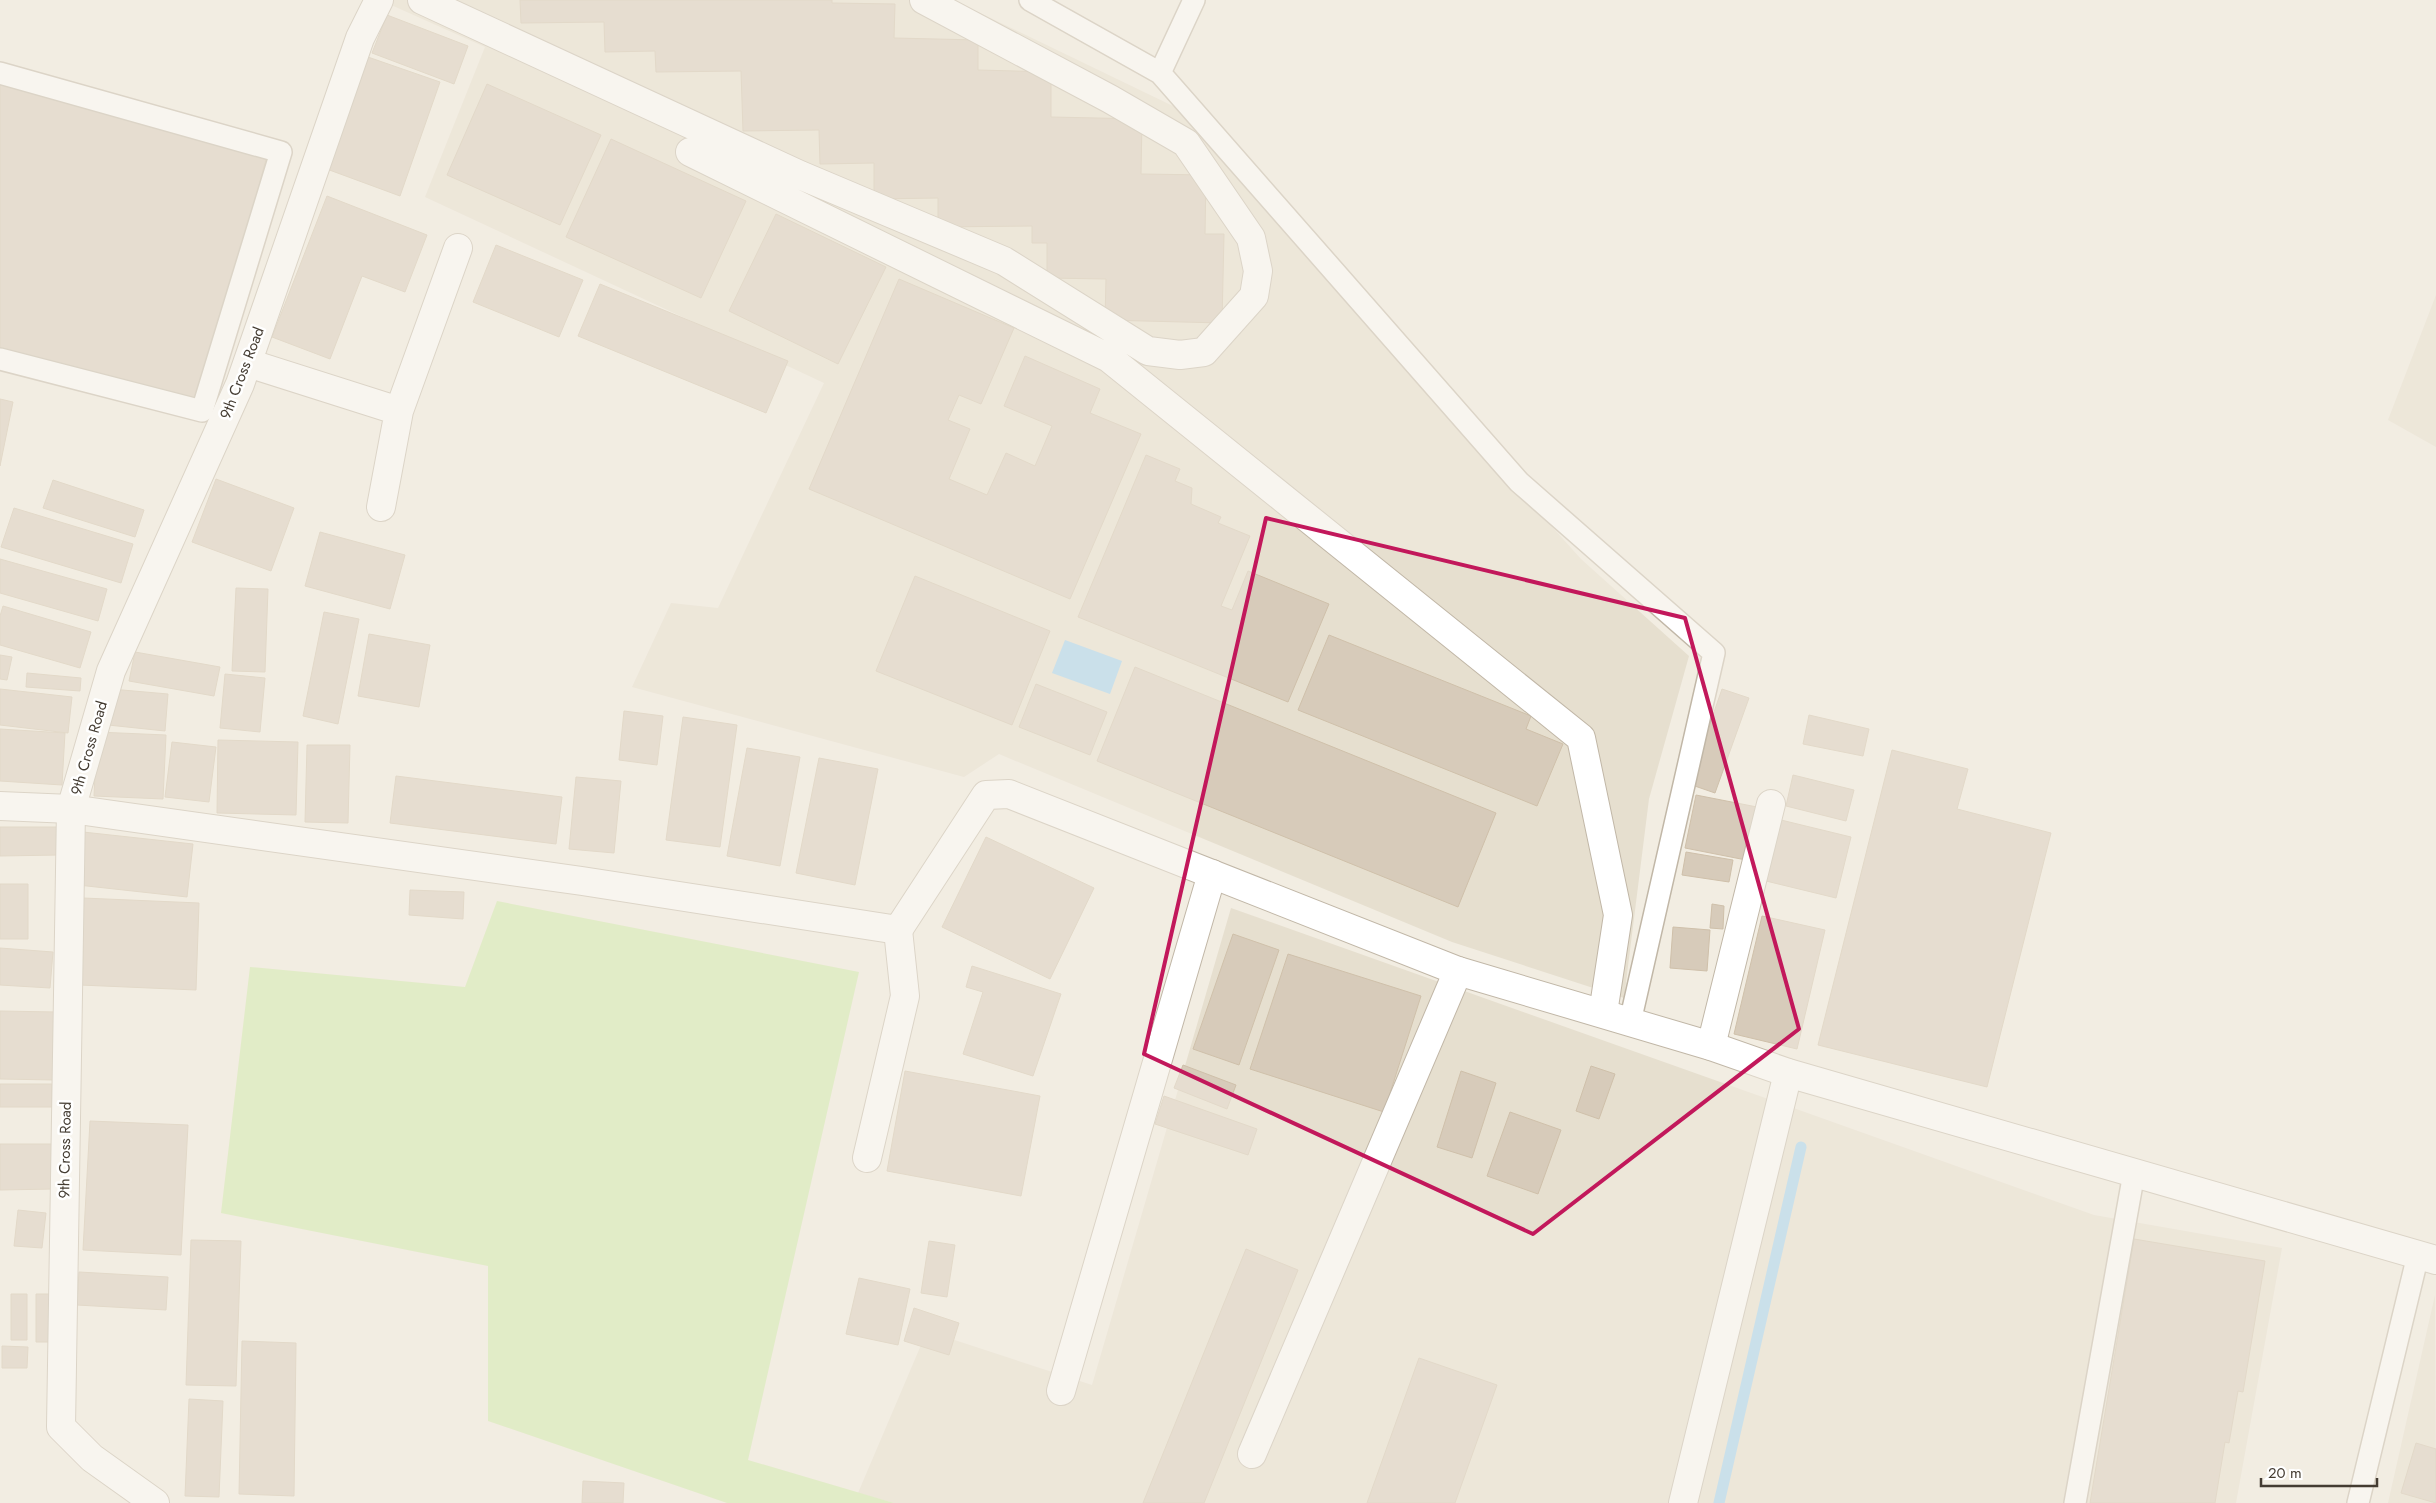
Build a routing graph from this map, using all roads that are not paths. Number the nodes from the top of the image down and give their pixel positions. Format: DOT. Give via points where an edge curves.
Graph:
graph roads {
  1 [pos="379,0"];
  2 [pos="422,0"];
  3 [pos="924,0"];
  4 [pos="1030,0"];
  5 [pos="1194,0"];
  6 [pos="1160,73"];
  7 [pos="0,74"];
  8 [pos="690,152"];
  9 [pos="458,248"];
  10 [pos="0,359"];
  11 [pos="248,363"];
  12 [pos="399,411"];
  13 [pos="381,507"];
  14 [pos="1771,804"];
  15 [pos="0,806"];
  16 [pos="71,810"];
  17 [pos="1212,874"];
  18 [pos="898,930"];
  19 [pos="1458,971"];
  20 [pos="1603,1013"];
  21 [pos="1630,1022"];
  22 [pos="1711,1046"];
  23 [pos="1788,1073"];
  24 [pos="867,1158"];
  25 [pos="2134,1173"];
  26 [pos="2427,1257"];
  27 [pos="1061,1391"];
  28 [pos="1252,1454"];
  29 [pos="155,1503"];
  30 [pos="1683,1503"];
  31 [pos="2075,1503"];
  32 [pos="2358,1503"];
  1 -- 11 [label="street, 9th Cross Road" via="360,38"];
  2 -- 3 [label="street" via="800,176 1004,261 1148,351 1180,355 1204,352 1254,296 1258,271 1251,238 1186,142"];
  4 -- 6 [label="lane"];
  5 -- 6 [label="lane"];
  6 -- 21 [label="lane" via="1519,482 1714,653"];
  7 -- 10 [label="lane" via="280,152 202,411"];
  8 -- 20 [label="street" via="1109,358 1581,738 1618,915"];
  9 -- 12 [label="street"];
  11 -- 12 [label="street"];
  11 -- 16 [label="street, 9th Cross Road" via="111,671"];
  12 -- 13 [label="street"];
  14 -- 22 [label="street"];
  15 -- 16 [label="street"];
  16 -- 18 [label="street" via="582,880"];
  16 -- 29 [label="street, 9th Cross Road" via="61,1427 92,1458"];
  17 -- 18 [label="street" via="1009,794 986,795"];
  17 -- 19 [label="street"];
  17 -- 27 [label="street"];
  18 -- 24 [label="street" via="905,996"];
  19 -- 20 [label="street"];
  19 -- 28 [label="street"];
  20 -- 21 [label="street"];
  21 -- 22 [label="street"];
  22 -- 23 [label="street"];
  23 -- 25 [label="street"];
  23 -- 30 [label="street"];
  25 -- 26 [label="street"];
  25 -- 31 [label="lane"];
  26 -- 32 [label="lane"];
}
